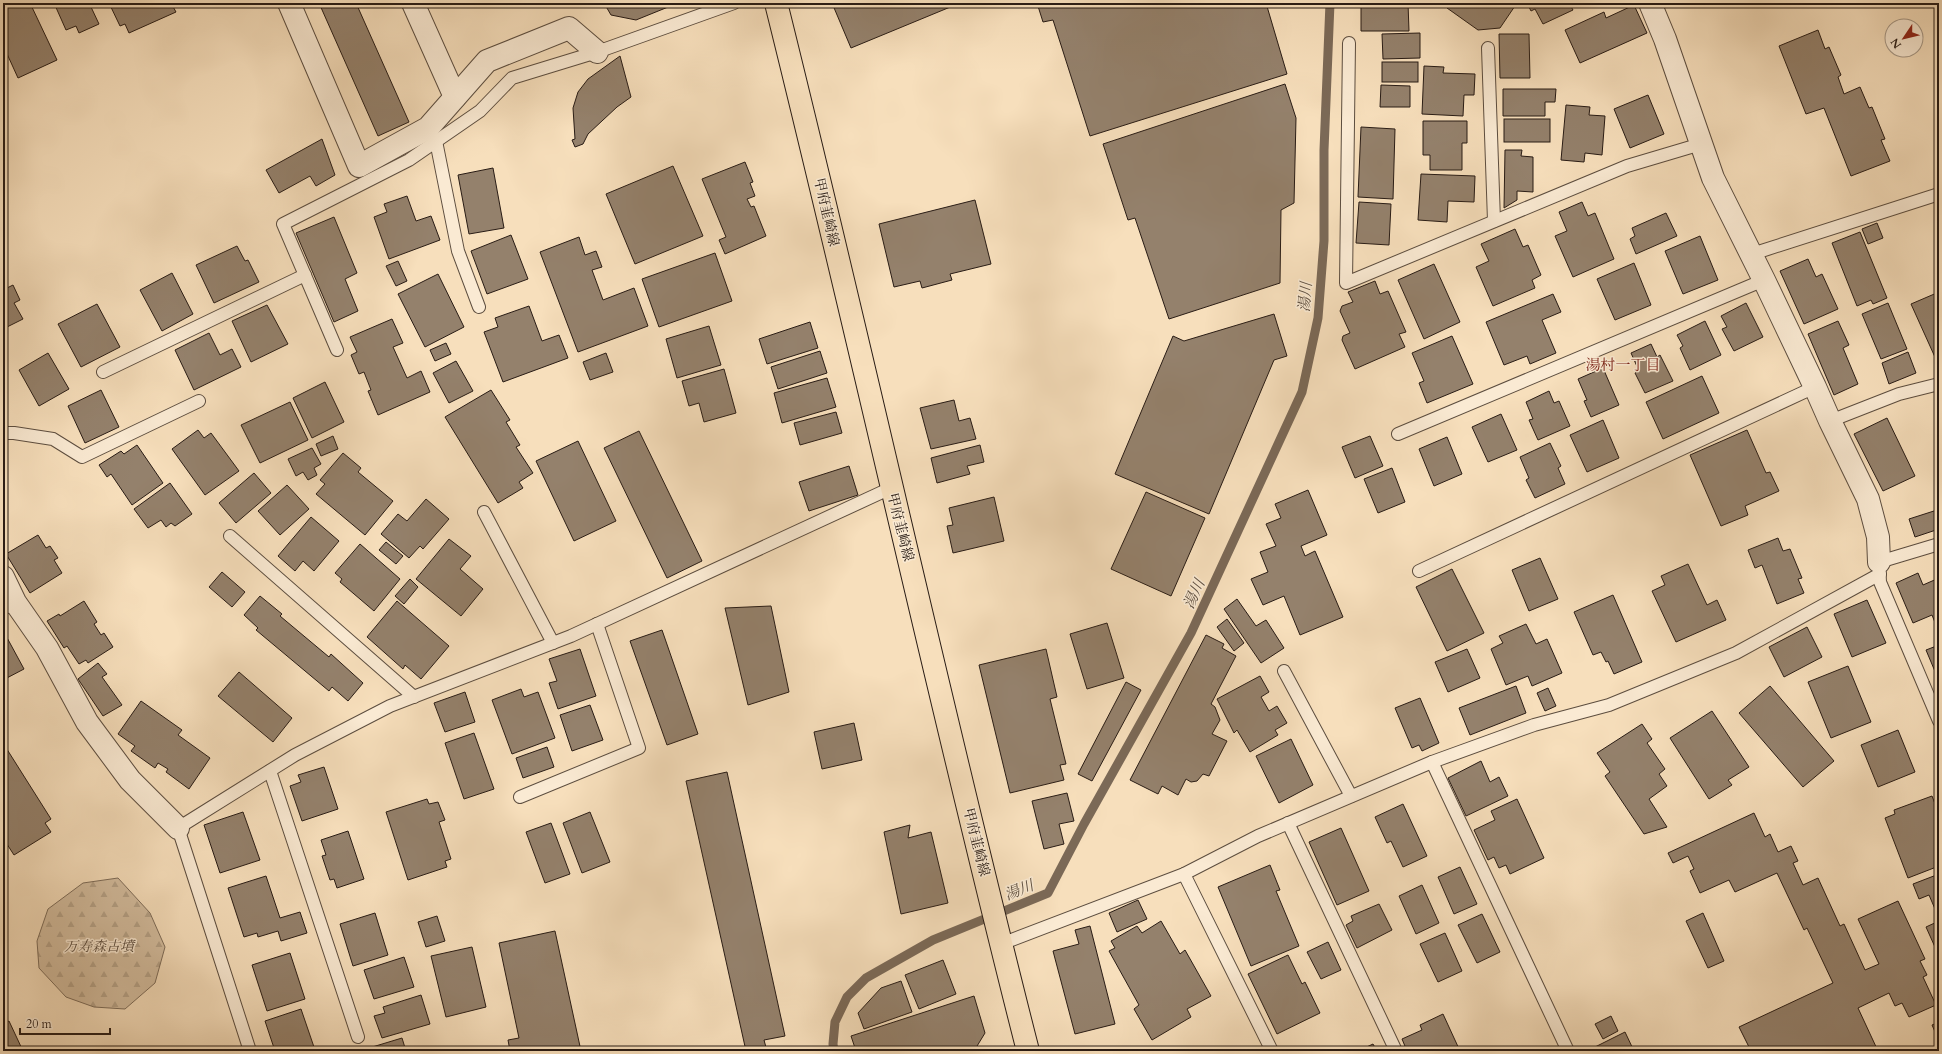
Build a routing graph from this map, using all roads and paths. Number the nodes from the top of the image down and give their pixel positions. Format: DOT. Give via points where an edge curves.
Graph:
graph roads {
  1 [pos="289,3"];
  2 [pos="413,3"];
  3 [pos="734,3"];
  4 [pos="776,3"];
  5 [pos="1650,3"];
  6 [pos="1350,42"];
  7 [pos="1488,48"];
  8 [pos="597,52"];
  9 [pos="455,97"];
  10 [pos="436,141"];
  11 [pos="1701,144"];
  12 [pos="1939,194"];
  13 [pos="1494,221"];
  14 [pos="1752,254"];
  15 [pos="305,275"];
  16 [pos="1764,280"];
  17 [pos="480,307"];
  18 [pos="337,350"];
  19 [pos="103,372"];
  20 [pos="1939,384"];
  21 [pos="1816,387"];
  22 [pos="199,400"];
  23 [pos="1830,421"];
  24 [pos="3,433"];
  25 [pos="1398,434"];
  26 [pos="891,488"];
  27 [pos="484,512"];
  28 [pos="230,536"];
  29 [pos="1939,544"];
  30 [pos="1880,568"];
  31 [pos="1419,571"];
  32 [pos="3,577"];
  33 [pos="9,606"];
  34 [pos="597,624"];
  35 [pos="553,643"];
  36 [pos="1284,671"];
  37 [pos="414,697"];
  38 [pos="1939,721"];
  39 [pos="1432,762"];
  40 [pos="270,771"];
  41 [pos="1351,796"];
  42 [pos="520,797"];
  43 [pos="1288,823"];
  44 [pos="178,828"];
  45 [pos="1184,874"];
  46 [pos="1000,940"];
  47 [pos="358,1037"];
  48 [pos="250,1051"];
  49 [pos="1028,1051"];
  50 [pos="1272,1051"];
  51 [pos="1396,1051"];
  52 [pos="1568,1051"];
  1 -- 9 [label="street" via="359,166 428,128"];
  2 -- 9 [label="street"];
  3 -- 8 [label="lane"];
  4 -- 26 [label="main road, 甲府韮崎線"];
  5 -- 11 [label="street"];
  6 -- 13 [label="lane" via="1346,283"];
  7 -- 13 [label="lane"];
  8 -- 9 [label="street" via="569,28 487,61"];
  8 -- 10 [label="lane" via="512,78 480,111"];
  10 -- 15 [label="lane" via="409,160 283,224"];
  10 -- 17 [label="lane" via="458,251"];
  11 -- 13 [label="lane" via="1626,166"];
  11 -- 14 [label="street" via="1713,178"];
  12 -- 14 [label="lane"];
  14 -- 16 [label="street"];
  15 -- 18 [label="lane"];
  15 -- 19 [label="lane"];
  16 -- 21 [label="street"];
  16 -- 25 [label="lane"];
  20 -- 23 [label="lane" via="1899,394"];
  21 -- 23 [label="street"];
  21 -- 31 [label="lane"];
  22 -- 24 [label="lane" via="82,457 54,439"];
  23 -- 30 [label="street" via="1868,499 1878,538"];
  26 -- 34 [label="lane"];
  26 -- 46 [label="main road, 甲府韮崎線"];
  27 -- 35 [label="lane"];
  28 -- 37 [label="lane"];
  29 -- 30 [label="lane"];
  30 -- 38 [label="lane" via="1880,582"];
  30 -- 39 [label="lane" via="1736,653 1609,705 1534,725"];
  32 -- 33 [label="street"];
  33 -- 44 [label="street" via="47,648 87,722 130,780"];
  34 -- 35 [label="lane"];
  34 -- 42 [label="lane" via="639,748"];
  35 -- 37 [label="lane"];
  36 -- 41 [label="lane"];
  37 -- 40 [label="lane" via="390,706 295,755"];
  39 -- 41 [label="lane"];
  39 -- 52 [label="lane"];
  40 -- 44 [label="lane"];
  40 -- 47 [label="lane"];
  41 -- 43 [label="lane"];
  43 -- 45 [label="lane"];
  43 -- 51 [label="lane"];
  44 -- 48 [label="lane"];
  45 -- 46 [label="lane"];
  45 -- 50 [label="lane"];
  46 -- 49 [label="main road, 甲府韮崎線"];
}
